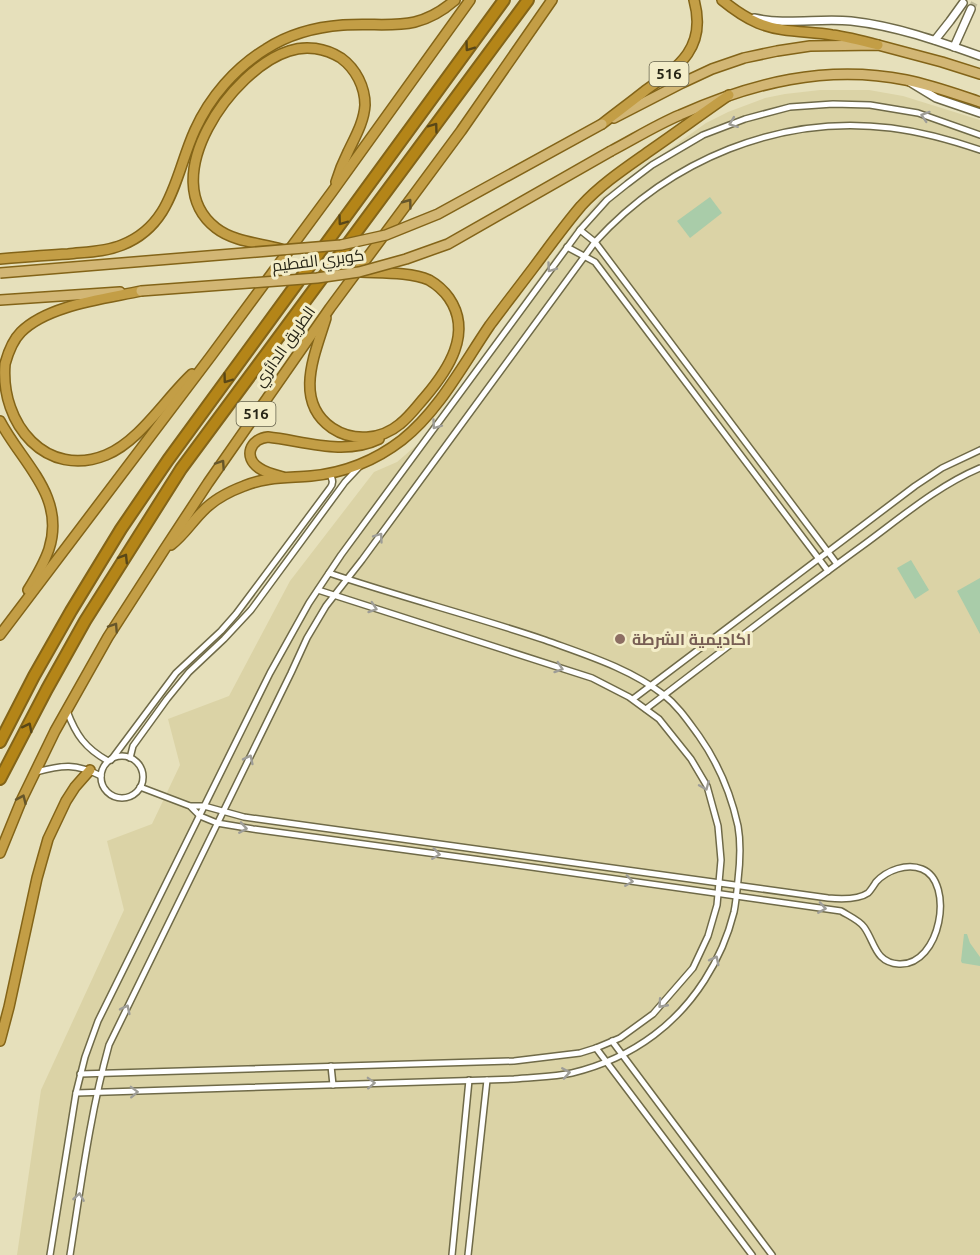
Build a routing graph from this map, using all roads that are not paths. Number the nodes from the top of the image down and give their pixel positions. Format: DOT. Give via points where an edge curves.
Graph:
graph roads {
  1 [pos="455,0"];
  2 [pos="470,0"];
  3 [pos="504,0"];
  4 [pos="528,0"];
  5 [pos="552,0"];
  6 [pos="560,0"];
  7 [pos="694,0"];
  8 [pos="722,0"];
  9 [pos="963,3"];
  10 [pos="971,9"];
  11 [pos="543,13"];
  12 [pos="741,14"];
  13 [pos="935,40"];
  14 [pos="878,45"];
  15 [pos="954,47"];
  16 [pos="980,56"];
  17 [pos="980,74"];
  18 [pos="906,80"];
  19 [pos="729,95"];
  20 [pos="980,102"];
  21 [pos="980,113"];
  22 [pos="602,124"];
  23 [pos="980,135"];
  24 [pos="980,150"];
  25 [pos="332,192"];
  26 [pos="580,230"];
  27 [pos="595,243"];
  28 [pos="567,247"];
  29 [pos="282,250"];
  30 [pos="584,256"];
  31 [pos="0,259"];
  32 [pos="359,272"];
  33 [pos="0,273"];
  34 [pos="141,291"];
  35 [pos="0,300"];
  36 [pos="330,308"];
  37 [pos="211,356"];
  38 [pos="0,421"];
  39 [pos="388,432"];
  40 [pos="980,450"];
  41 [pos="364,463"];
  42 [pos="980,468"];
  43 [pos="328,473"];
  44 [pos="286,478"];
  45 [pos="314,510"];
  46 [pos="321,515"];
  47 [pos="164,549"];
  48 [pos="827,551"];
  49 [pos="818,558"];
  50 [pos="837,564"];
  51 [pos="828,571"];
  52 [pos="329,573"];
  53 [pos="347,579"];
  54 [pos="318,590"];
  55 [pos="334,595"];
  56 [pos="1,634"];
  57 [pos="650,686"];
  58 [pos="664,695"];
  59 [pos="633,699"];
  60 [pos="646,709"];
  61 [pos="67,711"];
  62 [pos="0,742"];
  63 [pos="130,758"];
  64 [pos="109,761"];
  65 [pos="90,770"];
  66 [pos="35,772"];
  67 [pos="101,776"];
  68 [pos="0,779"];
  69 [pos="140,787"];
  70 [pos="190,806"];
  71 [pos="204,806"];
  72 [pos="222,812"];
  73 [pos="200,816"];
  74 [pos="217,823"];
  75 [pos="0,853"];
  76 [pos="719,882"];
  77 [pos="737,885"];
  78 [pos="718,893"];
  79 [pos="736,896"];
  80 [pos="0,1041"];
  81 [pos="612,1041"];
  82 [pos="596,1048"];
  83 [pos="622,1055"];
  84 [pos="606,1061"];
  85 [pos="331,1066"];
  86 [pos="80,1074"];
  87 [pos="101,1074"];
  88 [pos="469,1080"];
  89 [pos="486,1080"];
  90 [pos="333,1085"];
  91 [pos="76,1093"];
  92 [pos="97,1093"];
  93 [pos="50,1255"];
  94 [pos="70,1255"];
  95 [pos="452,1255"];
  96 [pos="468,1255"];
  97 [pos="752,1255"];
  98 [pos="772,1255"];
  1 -- 31 [label="highway" via="435,15 414,23 328,26 266,48 242,66 212,100 194,132 165,208 141,235 101,251"];
  2 -- 25 [label="highway"];
  3 -- 62 [label="highway, الطريق الدائري / 516, one-way" via="121,529 49,648"];
  68 -- 4 [label="highway, الطريق الدائري / 516, one-way" via="85,621 181,469"];
  5 -- 11 [label="highway, الطريق الدائري / 516"];
  6 -- 11 [label="highway, 516"];
  7 -- 22 [label="highway, 516" via="698,19 688,54 675,69"];
  8 -- 12 [label="highway"];
  9 -- 13 [label="street"];
  10 -- 15 [label="street"];
  36 -- 11 [label="highway, الطريق الدائري / 516, one-way"];
  12 -- 13 [label="street" via="771,21 870,23"];
  12 -- 14 [label="highway" via="776,28 832,34"];
  13 -- 15 [label="street"];
  14 -- 17 [label="main road, كوبري الفطيم"];
  14 -- 22 [label="main road, كوبري الفطيم" via="810,46 744,58 712,69"];
  15 -- 16 [label="street"];
  18 -- 19 [label="main road, كوبري الفطيم" via="817,76 777,81"];
  18 -- 20 [label="main road, كوبري الفطيم"];
  18 -- 21 [label="street" via="936,98"];
  19 -- 32 [label="main road, كوبري الفطيم, bridge" via="678,115 448,244"];
  19 -- 41 [label="highway, 516" via="620,172 582,205 424,418 390,449"];
  22 -- 29 [label="main road, كوبري الفطيم, bridge" via="438,214 386,235 341,245"];
  23 -- 26 [label="street, one-way" via="918,114 870,105 790,107 703,135 627,184"];
  24 -- 27 [label="street" via="927,134 878,127 821,127 770,136 732,147 678,174 629,208"];
  25 -- 29 [label="highway" via="364,117 360,81 340,58 324,50 287,51 251,74 222,106 210,124 194,171 194,192 208,221 235,238"];
  25 -- 37 [label="highway"];
  26 -- 27 [label="street"];
  26 -- 28 [label="street"];
  27 -- 30 [label="street"];
  27 -- 48 [label="street"];
  28 -- 30 [label="street"];
  28 -- 52 [label="street, one-way"];
  29 -- 33 [label="main road, كوبري الفطيم, bridge"];
  30 -- 49 [label="street" via="595,262"];
  53 -- 30 [label="street, one-way"];
  32 -- 34 [label="main road, كوبري الفطيم, bridge"];
  32 -- 39 [label="highway" via="409,275 430,281 447,295 458,315 459,337 449,364 408,416"];
  34 -- 35 [label="main road, كوبري الفطيم"];
  34 -- 37 [label="highway" via="62,309 21,332 9,351 2,386 7,411 25,440 60,459 106,455 136,434"];
  36 -- 39 [label="highway, 516" via="310,374 315,409 341,433 365,438"];
  47 -- 36 [label="highway, الطريق الدائري / 516, one-way"];
  37 -- 56 [label="highway"];
  38 -- 56 [label="highway" via="43,487 53,518 45,558"];
  39 -- 44 [label="highway" via="370,443 354,446 324,446 268,437 255,441 250,455 254,464"];
  40 -- 48 [label="street" via="933,474"];
  41 -- 43 [label="highway, 516"];
  41 -- 46 [label="street"];
  42 -- 50 [label="street" via="933,494"];
  43 -- 44 [label="highway, 516"];
  43 -- 45 [label="street" via="332,485"];
  44 -- 47 [label="highway, 516" via="258,481 222,496"];
  45 -- 46 [label="street"];
  45 -- 64 [label="street" via="236,614 176,673"];
  46 -- 63 [label="street" via="250,610 175,689 133,746"];
  61 -- 47 [label="highway, الطريق الدائري / 516, one-way"];
  48 -- 49 [label="street"];
  48 -- 50 [label="street"];
  49 -- 51 [label="street"];
  49 -- 57 [label="street"];
  50 -- 51 [label="street"];
  51 -- 58 [label="street"];
  52 -- 53 [label="street"];
  52 -- 54 [label="street"];
  53 -- 55 [label="street"];
  53 -- 57 [label="street" via="597,658"];
  54 -- 55 [label="street"];
  54 -- 71 [label="street" via="270,673"];
  55 -- 59 [label="street, one-way" via="592,678"];
  72 -- 55 [label="street, one-way" via="307,638"];
  57 -- 58 [label="street"];
  57 -- 59 [label="street"];
  58 -- 60 [label="street"];
  58 -- 77 [label="street" via="683,713 710,751 728,788 738,828"];
  59 -- 60 [label="street"];
  60 -- 76 [label="street, one-way" via="692,759 707,786 718,826"];
  61 -- 64 [label="street" via="84,743"];
  61 -- 66 [label="highway, الطريق الدائري / 516"];
  63 -- 64 [label="street"];
  63 -- 69 [label="street" via="141,767"];
  64 -- 67 [label="street"];
  65 -- 66 [label="street" via="62,766"];
  65 -- 67 [label="street"];
  65 -- 80 [label="highway" via="66,801 48,839"];
  75 -- 66 [label="highway, الطريق الدائري / 516, one-way"];
  67 -- 69 [label="street" via="102,786 117,798 135,794"];
  69 -- 70 [label="street"];
  70 -- 71 [label="street"];
  70 -- 73 [label="street"];
  71 -- 72 [label="street"];
  71 -- 73 [label="street"];
  72 -- 74 [label="street"];
  72 -- 76 [label="street"];
  73 -- 74 [label="street"];
  73 -- 86 [label="street" via="98,1021"];
  74 -- 78 [label="street, one-way"];
  87 -- 74 [label="street, one-way" via="109,1045"];
  76 -- 77 [label="street"];
  76 -- 78 [label="street"];
  77 -- 79 [label="street"];
  79 -- 77 [label="street, one-way" via="842,911 864,927 880,955 896,964 918,960 932,944 941,904 933,879 923,869 906,866 878,880 868,893 846,899"];
  78 -- 79 [label="street"];
  78 -- 81 [label="street, one-way" via="708,936 693,968 653,1014"];
  83 -- 79 [label="street, one-way" via="654,1035 693,996 719,953"];
  81 -- 82 [label="street"];
  81 -- 83 [label="street"];
  82 -- 84 [label="street"];
  82 -- 85 [label="street" via="514,1061"];
  83 -- 84 [label="street"];
  83 -- 98 [label="street"];
  89 -- 84 [label="street, one-way" via="573,1072"];
  84 -- 97 [label="street"];
  85 -- 87 [label="street"];
  85 -- 90 [label="street"];
  86 -- 87 [label="street"];
  86 -- 91 [label="street"];
  87 -- 92 [label="street"];
  88 -- 89 [label="street"];
  90 -- 88 [label="street, one-way"];
  88 -- 95 [label="street"];
  89 -- 96 [label="street"];
  92 -- 90 [label="street, one-way"];
  91 -- 92 [label="street"];
  91 -- 93 [label="street"];
  94 -- 92 [label="street, one-way"];
}
